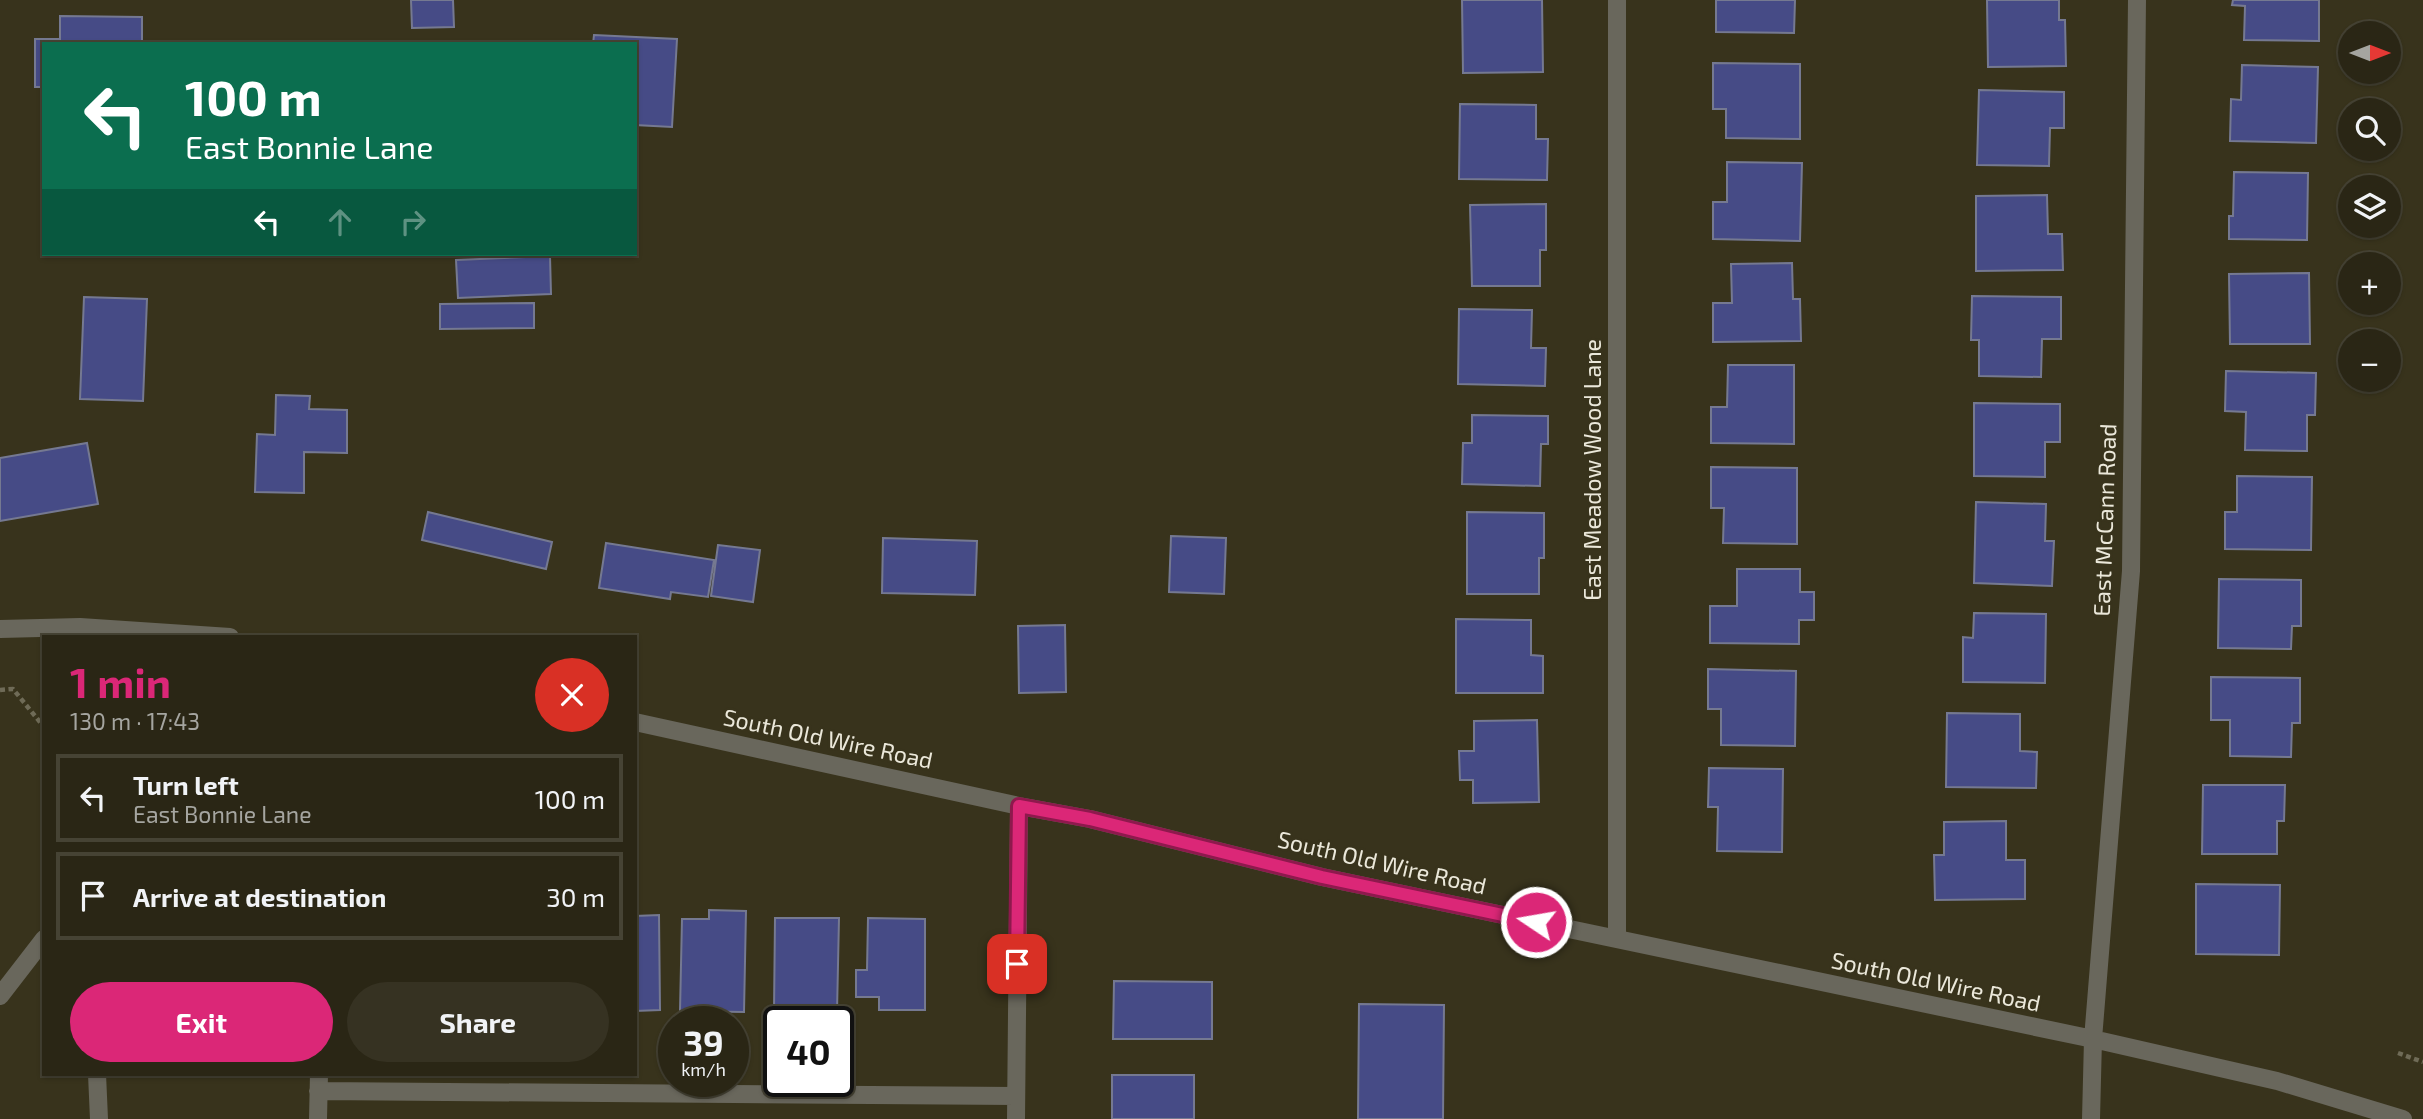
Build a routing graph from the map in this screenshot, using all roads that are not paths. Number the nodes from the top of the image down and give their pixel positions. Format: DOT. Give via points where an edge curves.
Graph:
graph roads {
  1 [pos="1618,0"];
  2 [pos="2137,0"];
  3 [pos="0,629"];
  4 [pos="80,632"];
  5 [pos="170,635"];
  6 [pos="637,722"];
  7 [pos="1019,806"];
  8 [pos="1617,939"];
  9 [pos="42,942"];
  10 [pos="0,996"];
  11 [pos="2093,1039"];
  12 [pos="97,1076"];
  13 [pos="318,1083"];
  14 [pos="1016,1096"];
  15 [pos="99,1119"];
  16 [pos="318,1119"];
  17 [pos="1016,1119"];
  18 [pos="2091,1119"];
  19 [pos="2403,1119"];
  1 -- 8 [label="street, East Meadow Wood Lane"];
  2 -- 11 [label="street, East McCann Road" via="2131,570"];
  3 -- 4 [label="street"];
  4 -- 5 [label="street"];
  6 -- 7 [label="street, South Old Wire Road"];
  7 -- 8 [label="street, South Old Wire Road" via="1090,819 1322,877"];
  7 -- 14 [label="street"];
  8 -- 11 [label="street, South Old Wire Road"];
  9 -- 10 [label="street"];
  11 -- 18 [label="street, East McCann Road"];
  11 -- 19 [label="street, South Old Wire Road" via="2277,1081"];
  12 -- 15 [label="street"];
  13 -- 14 [label="street"];
  13 -- 16 [label="street"];
  14 -- 17 [label="street"];
}
